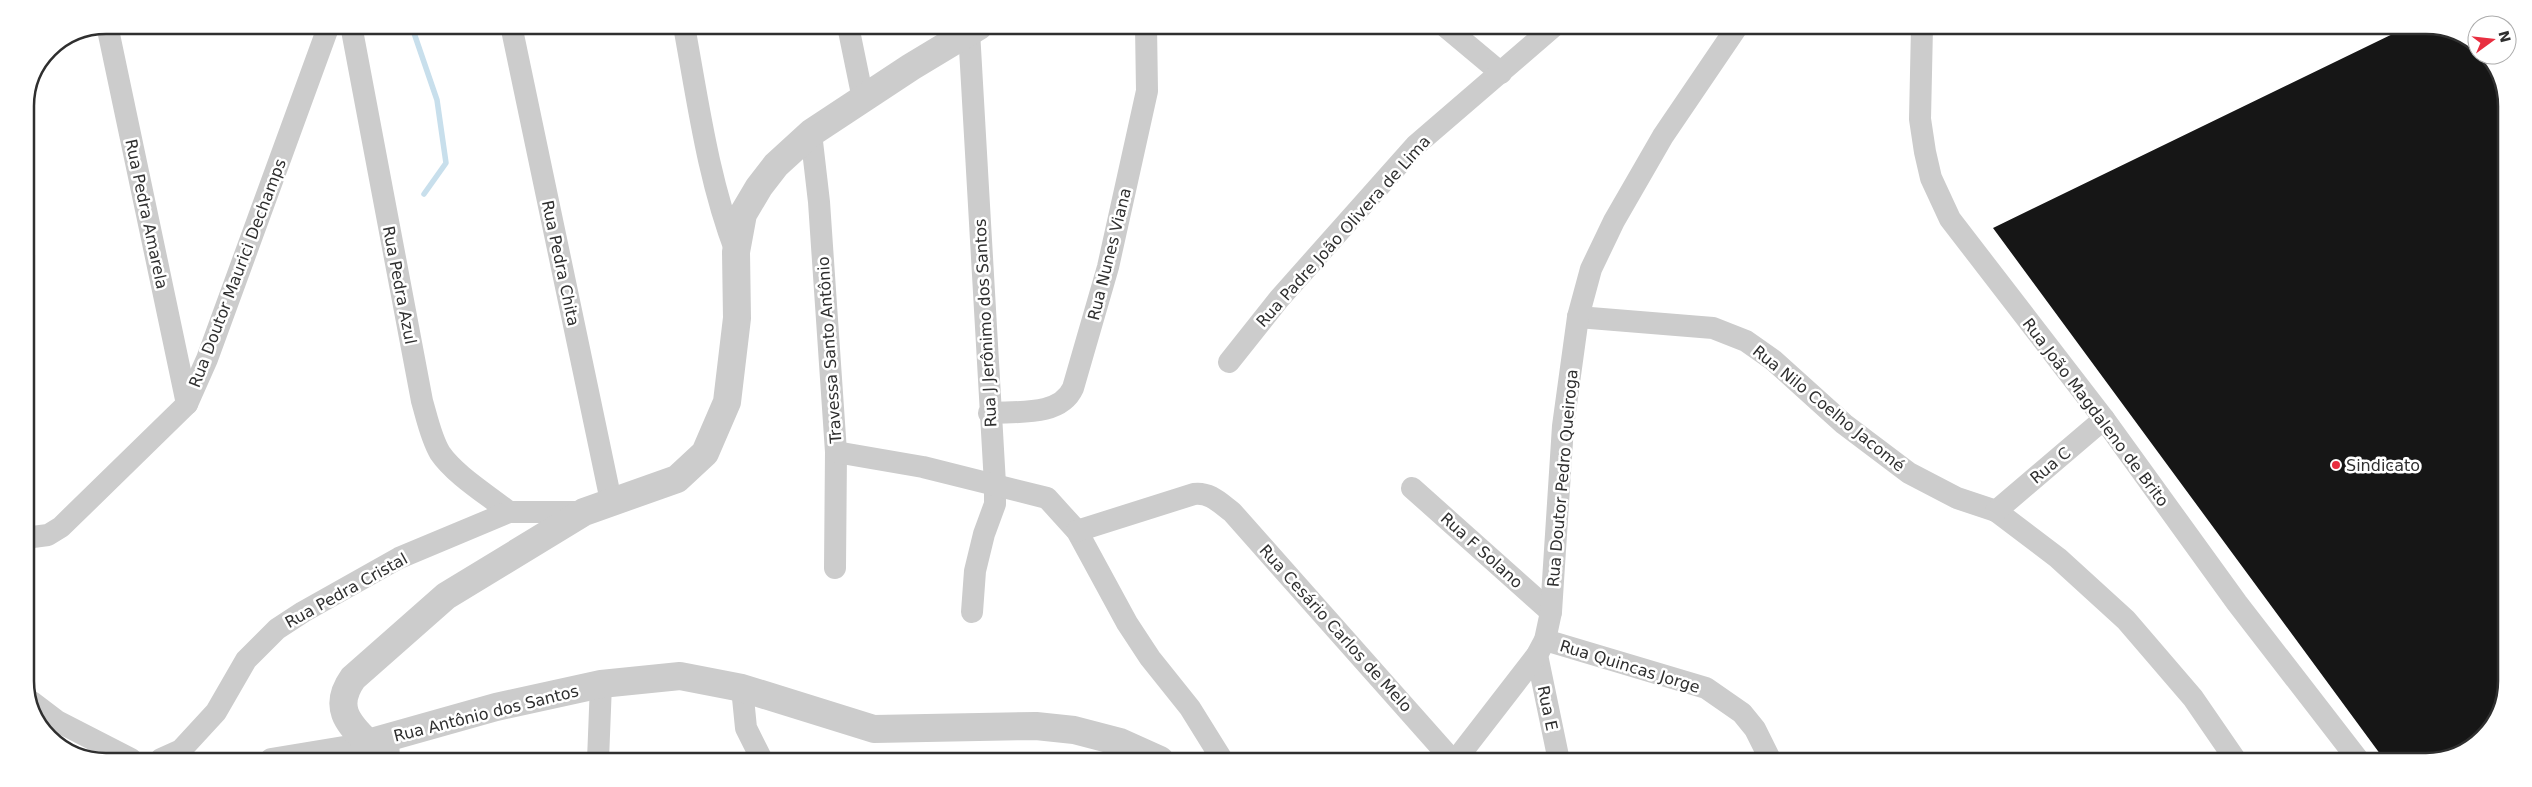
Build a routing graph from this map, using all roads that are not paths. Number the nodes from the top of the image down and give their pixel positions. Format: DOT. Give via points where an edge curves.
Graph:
graph roads {
  1 [pos="109,34"];
  2 [pos="326,34"];
  3 [pos="353,34"];
  4 [pos="513,34"];
  5 [pos="685,34"];
  6 [pos="850,34"];
  7 [pos="965,34"];
  8 [pos="974,34"];
  9 [pos="1146,34"];
  10 [pos="1454,34"];
  11 [pos="1545,34"];
  12 [pos="1732,34"];
  13 [pos="1922,34"];
  14 [pos="1501,73"];
  15 [pos="863,99"];
  16 [pos="811,133"];
  17 [pos="736,252"];
  18 [pos="1578,317"];
  19 [pos="1229,362"];
  20 [pos="187,404"];
  21 [pos="989,413"];
  22 [pos="2104,420"];
  23 [pos="836,452"];
  24 [pos="995,484"];
  25 [pos="1412,488"];
  26 [pos="611,501"];
  27 [pos="1996,511"];
  28 [pos="509,512"];
  29 [pos="584,512"];
  30 [pos="1077,531"];
  31 [pos="34,537"];
  32 [pos="835,568"];
  33 [pos="972,612"];
  34 [pos="1551,612"];
  35 [pos="1541,647"];
  36 [pos="601,684"];
  37 [pos="742,688"];
  38 [pos="38,707"];
  39 [pos="382,747"];
  40 [pos="119,753"];
  41 [pos="182,753"];
  42 [pos="326,753"];
  43 [pos="598,753"];
  44 [pos="758,753"];
  45 [pos="1144,753"];
  46 [pos="1219,753"];
  47 [pos="1447,753"];
  48 [pos="1460,753"];
  49 [pos="1558,753"];
  50 [pos="1767,753"];
  51 [pos="2231,753"];
  52 [pos="2353,753"];
  1 -- 20 [label="street, Rua Pedra Amarela"];
  2 -- 20 [label="street, Rua Doutor Maurici Dechamps" via="210,350"];
  3 -- 28 [label="street, Rua Pedra Azul" via="422,401 434,438 440,453 455,469"];
  4 -- 26 [label="street, Rua Pedra Chita"];
  5 -- 17 [label="street" via="720,210"];
  6 -- 15 [label="street"];
  7 -- 15 [label="street"];
  8 -- 21 [label="street, Rua J Jerônimo dos Santos"];
  9 -- 21 [label="street, Rua Nunes Viana" via="1147,91 1108,267 1069,398 1044,409"];
  10 -- 14 [label="street"];
  11 -- 14 [label="street, Rua Padre João Olivera de Lima"];
  12 -- 18 [label="street, Rua Doutor Pedro Queiroga" via="1663,136 1614,221 1591,269"];
  13 -- 22 [label="street, Rua João Magdaleno de Brito" via="1920,118 1931,178 1950,219"];
  14 -- 19 [label="street, Rua Padre João Olivera de Lima" via="1416,145 1279,299"];
  15 -- 16 [label="street"];
  16 -- 17 [label="street" via="776,165 759,187 743,214"];
  16 -- 23 [label="street, Travessa Santo Antônio" via="819,202"];
  17 -- 26 [label="street" via="738,318 727,402 705,453 677,479"];
  18 -- 27 [label="street, Rua Nilo Coelho Jacomé" via="1713,328 1746,341 1774,360 1844,424 1909,473 1957,498"];
  18 -- 34 [label="street, Rua Doutor Pedro Queiroga" via="1563,426"];
  20 -- 31 [label="street, Rua Doutor Maurici Dechamps" via="61,527 48,535"];
  21 -- 24 [label="street, Rua J Jerônimo dos Santos"];
  22 -- 27 [label="street, Rua C"];
  22 -- 52 [label="street, Rua João Magdaleno de Brito" via="2237,603"];
  23 -- 24 [label="street"];
  23 -- 32 [label="street, Travessa Santo Antônio"];
  24 -- 30 [label="street" via="1047,498"];
  24 -- 33 [label="street, Rua J Jerônimo dos Santos" via="995,504 975,571"];
  25 -- 34 [label="street, Rua F Solano"];
  26 -- 29 [label="street"];
  27 -- 51 [label="street, Rua Nilo Coelho Jacomé" via="2058,558 2126,620 2193,698"];
  28 -- 29 [label="street, Rua Pedra Cristal"];
  28 -- 41 [label="street, Rua Pedra Cristal" via="399,558 276,629 246,660 216,712"];
  29 -- 39 [label="street" via="446,596 353,678 346,687 345,716 350,726"];
  30 -- 46 [label="street" via="1127,623 1190,708"];
  30 -- 47 [label="street, Rua Cesário Carlos de Melo" via="1194,494 1204,493 1215,499 1232,512"];
  34 -- 35 [label="street, Rua Doutor Pedro Queiroga"];
  35 -- 48 [label="street, Rua Doutor Pedro Queiroga"];
  35 -- 49 [label="street, Rua E"];
  35 -- 50 [label="street, Rua Quincas Jorge" via="1706,688 1742,713 1755,729"];
  36 -- 37 [label="street, Rua Antônio dos Santos" via="680,676"];
  36 -- 39 [label="street, Rua Antônio dos Santos" via="496,707"];
  36 -- 43 [label="street"];
  37 -- 44 [label="street" via="746,728"];
  37 -- 45 [label="street, Rua Antônio dos Santos" via="874,729 1036,726 1074,730 1120,742"];
  38 -- 40 [label="street" via="57,721"];
  39 -- 42 [label="street"];
}
